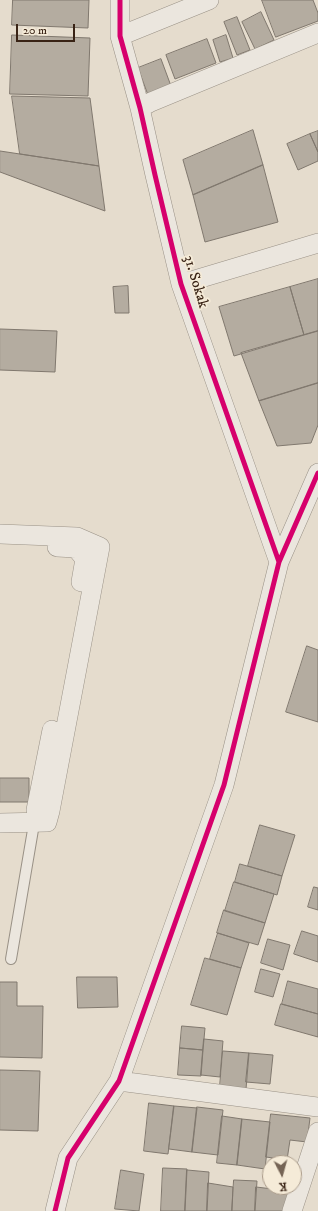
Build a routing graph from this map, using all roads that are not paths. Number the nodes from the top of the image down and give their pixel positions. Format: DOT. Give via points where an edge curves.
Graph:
graph roads {
  1 [pos="120,0"];
  2 [pos="209,0"];
  3 [pos="318,33"];
  4 [pos="120,36"];
  5 [pos="140,108"];
  6 [pos="318,243"];
  7 [pos="181,284"];
  8 [pos="318,473"];
  9 [pos="0,534"];
  10 [pos="0,545"];
  11 [pos="279,562"];
  12 [pos="0,811"];
  13 [pos="40,814"];
  14 [pos="0,822"];
  15 [pos="11,959"];
  16 [pos="120,1081"];
  17 [pos="318,1107"];
  18 [pos="318,1132"];
  19 [pos="54,1211"];
  20 [pos="292,1211"];
  1 -- 4 [label="street, 31. Sokak"];
  2 -- 4 [label="street"];
  3 -- 5 [label="street"];
  4 -- 5 [label="street, 31. Sokak"];
  5 -- 7 [label="street, 31. Sokak"];
  6 -- 7 [label="street"];
  7 -- 11 [label="street, 31. Sokak"];
  8 -- 11 [label="street"];
  9 -- 13 [label="street" via="77,537 100,546"];
  10 -- 13 [label="street" via="76,548 85,559"];
  11 -- 16 [label="street" via="224,785"];
  12 -- 13 [label="street"];
  13 -- 14 [label="street"];
  13 -- 15 [label="lane"];
  16 -- 17 [label="street"];
  16 -- 19 [label="street" via="68,1158"];
  18 -- 20 [label="street"];
}
